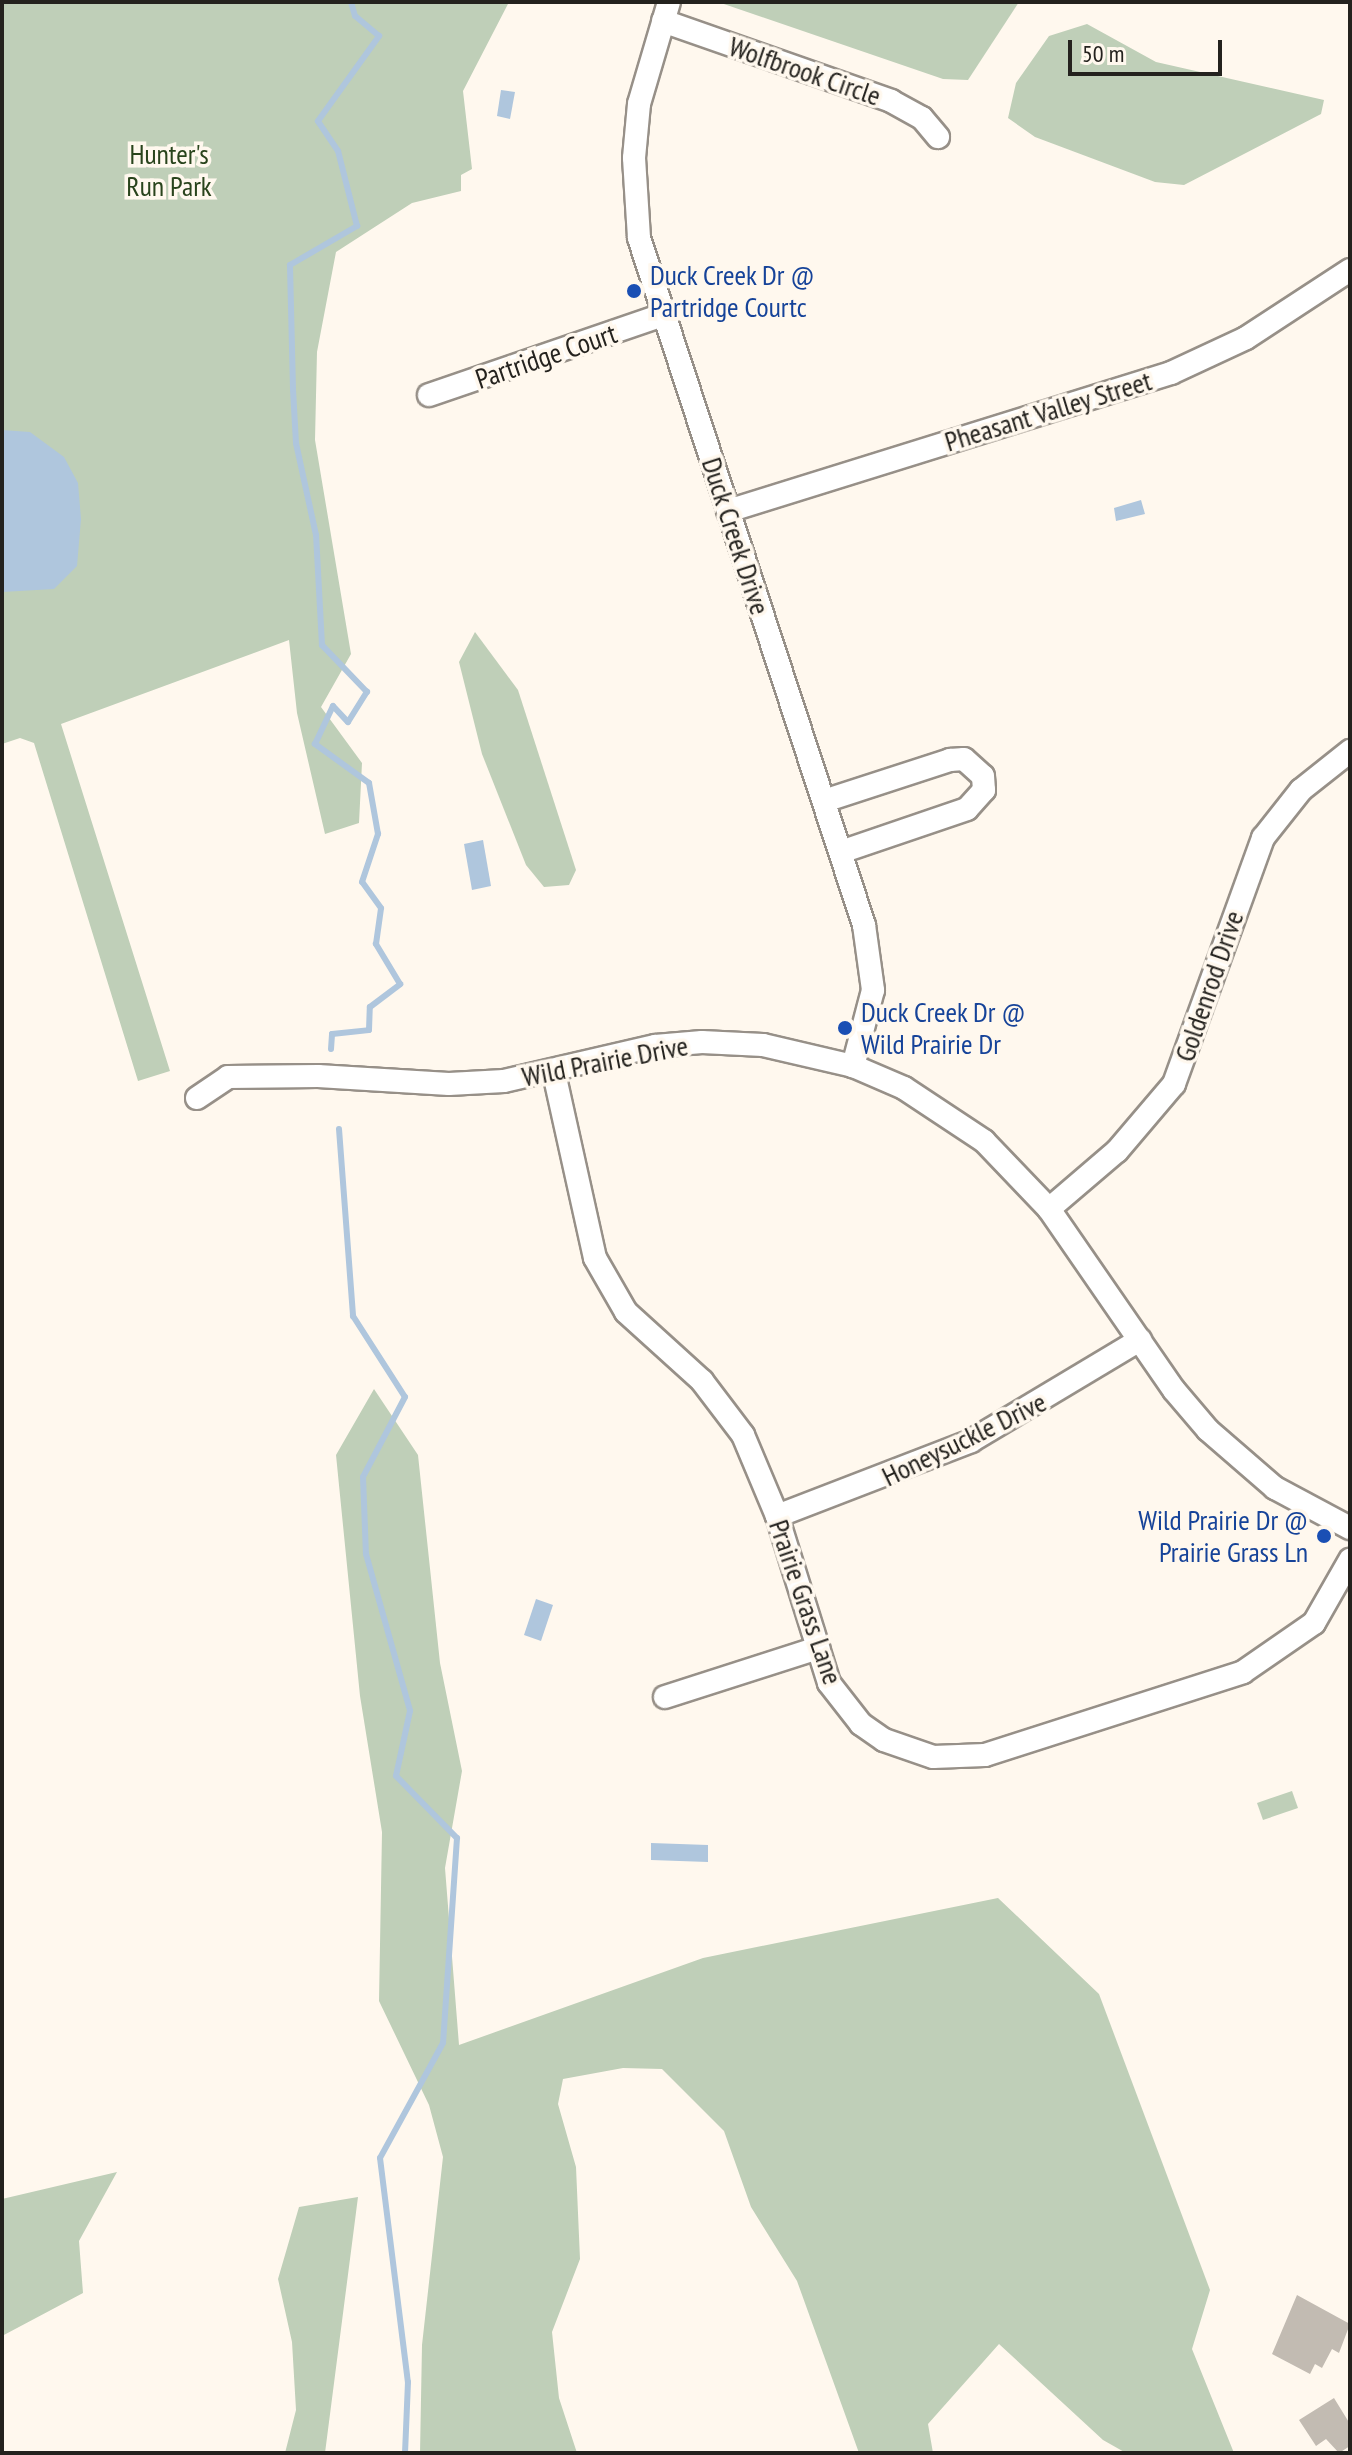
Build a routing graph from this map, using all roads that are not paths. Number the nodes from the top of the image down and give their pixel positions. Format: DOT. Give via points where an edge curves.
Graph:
graph roads {
  1 [pos="666,12"];
  2 [pos="938,137"];
  3 [pos="1350,270"];
  4 [pos="662,315"];
  5 [pos="429,395"];
  6 [pos="728,511"];
  7 [pos="1350,751"];
  8 [pos="824,801"];
  9 [pos="841,852"];
  10 [pos="853,1066"];
  11 [pos="554,1073"];
  12 [pos="197,1098"];
  13 [pos="1049,1209"];
  14 [pos="1140,1340"];
  15 [pos="777,1516"];
  16 [pos="1350,1528"];
  17 [pos="1350,1560"];
  18 [pos="818,1648"];
  19 [pos="665,1697"];
  1 -- 2 [label="street, Wolfbrook Circle" via="891,101 922,118"];
  1 -- 4 [label="street, Duck Creek Drive" via="639,104 634,158 639,238"];
  3 -- 6 [label="street, Pheasant Valley Street" via="1246,338 1171,373"];
  4 -- 5 [label="street, Partridge Court"];
  4 -- 6 [label="street, Duck Creek Drive"];
  6 -- 8 [label="street, Duck Creek Drive"];
  7 -- 13 [label="street, Goldenrod Drive" via="1301,790 1263,838 1174,1084 1138,1131"];
  8 -- 9 [label="street, Duck Creek Drive"];
  8 -- 9 [label="street" via="950,760 964,759 983,776 984,790 967,809"];
  9 -- 10 [label="street, Duck Creek Drive" via="872,957 868,1023"];
  10 -- 11 [label="street, Wild Prairie Drive" via="763,1045 702,1042 608,1055"];
  10 -- 13 [label="street, Wild Prairie Drive" via="946,1112 993,1149"];
  11 -- 12 [label="street, Wild Prairie Drive" via="449,1084 228,1077"];
  11 -- 15 [label="street, Prairie Grass Lane" via="585,1229 602,1272 651,1338 726,1408"];
  13 -- 14 [label="street, Wild Prairie Drive"];
  14 -- 15 [label="street, Honeysuckle Drive" via="971,1441 908,1470"];
  14 -- 16 [label="street, Wild Prairie Drive" via="1208,1430 1243,1463 1285,1494"];
  15 -- 18 [label="street, Prairie Grass Lane"];
  17 -- 18 [label="street, Prairie Grass Lane" via="1314,1623 1265,1661 985,1755 933,1757 884,1740 845,1707 829,1683"];
  18 -- 19 [label="street"];
}
